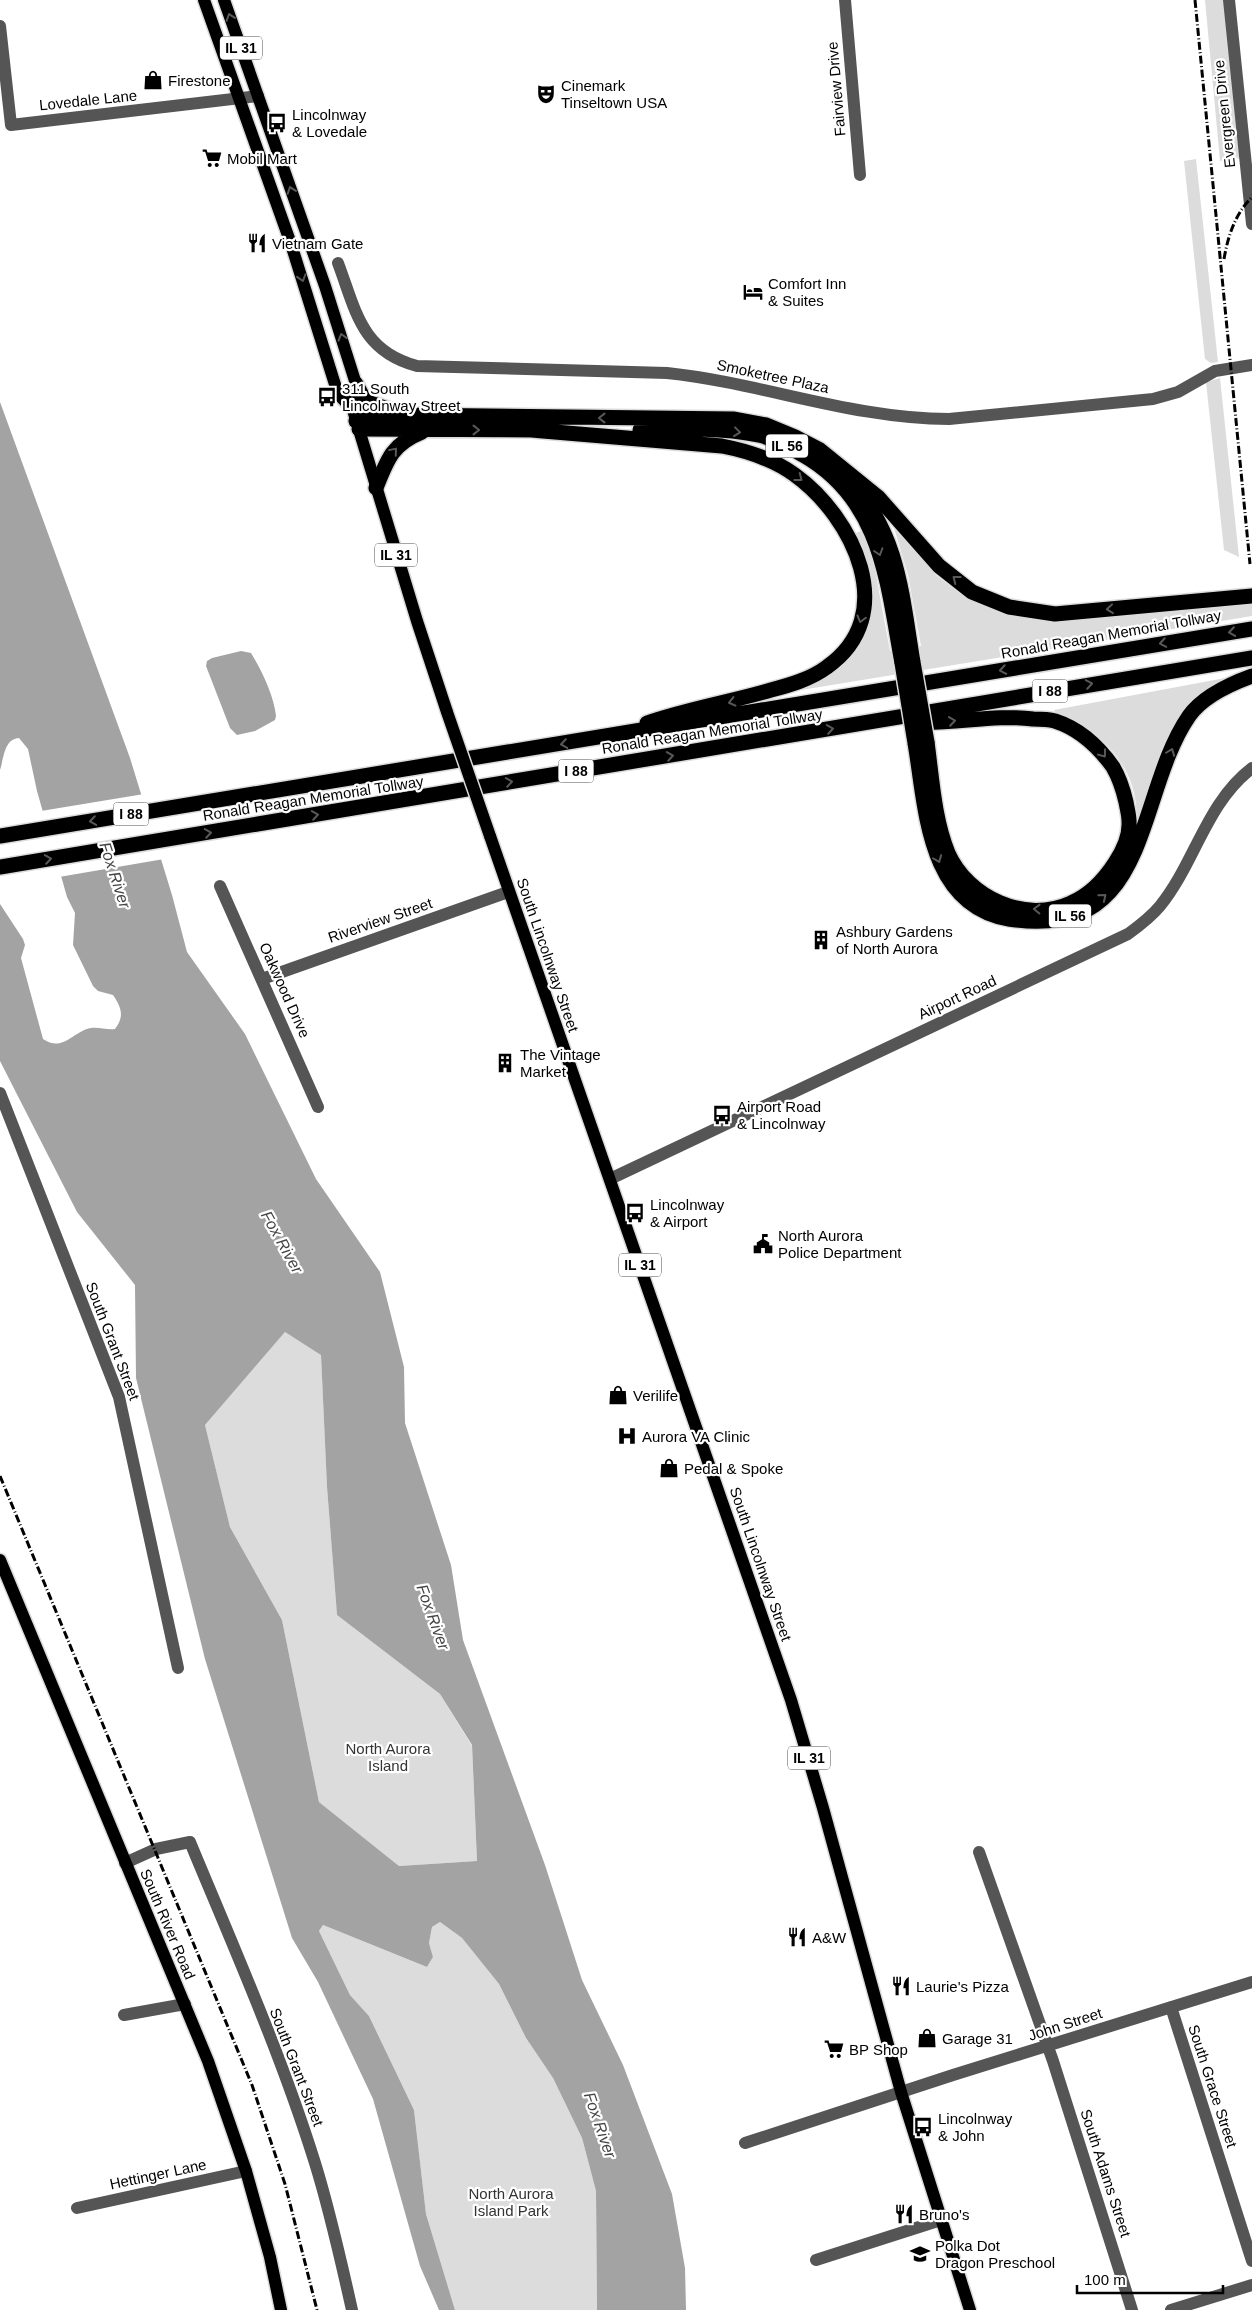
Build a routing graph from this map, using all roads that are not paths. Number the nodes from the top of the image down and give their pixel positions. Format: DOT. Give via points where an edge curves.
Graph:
graph roads {
  1 [pos="204,0"];
  2 [pos="224,0"];
  3 [pos="845,0"];
  4 [pos="1229,0"];
  5 [pos="0,26"];
  6 [pos="258,96"];
  7 [pos="240,99"];
  8 [pos="860,175"];
  9 [pos="1252,224"];
  10 [pos="338,263"];
  11 [pos="1252,365"];
  12 [pos="356,384"];
  13 [pos="403,415"];
  14 [pos="356,420"];
  15 [pos="428,430"];
  16 [pos="531,430"];
  17 [pos="820,450"];
  18 [pos="376,488"];
  19 [pos="1252,596"];
  20 [pos="1252,629"];
  21 [pos="1252,658"];
  22 [pos="907,662"];
  23 [pos="1252,676"];
  24 [pos="886,720"];
  25 [pos="612,736"];
  26 [pos="921,743"];
  27 [pos="1252,768"];
  28 [pos="0,836"];
  29 [pos="0,867"];
  30 [pos="220,886"];
  31 [pos="508,892"];
  32 [pos="262,978"];
  33 [pos="0,1094"];
  34 [pos="318,1107"];
  35 [pos="610,1179"];
  36 [pos="0,1560"];
  37 [pos="178,1668"];
  38 [pos="979,1852"];
  39 [pos="125,1862"];
  40 [pos="1252,1982"];
  41 [pos="184,2004"];
  42 [pos="1171,2007"];
  43 [pos="124,2015"];
  44 [pos="1047,2046"];
  45 [pos="901,2092"];
  46 [pos="745,2143"];
  47 [pos="246,2171"];
  48 [pos="77,2208"];
  49 [pos="941,2220"];
  50 [pos="816,2260"];
  51 [pos="1252,2261"];
  52 [pos="1252,2285"];
  53 [pos="281,2310"];
  54 [pos="352,2310"];
  55 [pos="970,2310"];
  56 [pos="1132,2310"];
  57 [pos="1171,2310"];
  1 -- 7 [label="main road, South Lincolnway Street"];
  6 -- 2 [label="main road, South Lincolnway Street / IL 31, one-way"];
  3 -- 8 [label="street, Fairview Drive"];
  4 -- 9 [label="street, Evergreen Drive"];
  5 -- 7 [label="street, Lovedale Lane" via="11,125"];
  6 -- 7 [label="street, Lovedale Lane"];
  12 -- 6 [label="main road, South Lincolnway Street / IL 31, one-way" via="326,286"];
  7 -- 14 [label="main road, South Lincolnway Street, one-way" via="297,261 338,394"];
  10 -- 11 [label="street, Smoketree Plaza" via="362,328 391,356 417,366 667,373 881,415 949,419 1153,399 1178,392 1214,371"];
  12 -- 13 [label="highway" via="366,400"];
  12 -- 14 [label="main road, South Lincolnway Street / IL 31"];
  13 -- 14 [label="highway, IL 56"];
  17 -- 13 [label="highway, IL 56, one-way" via="766,425 733,419"];
  14 -- 15 [label="highway"];
  14 -- 18 [label="main road, South Lincolnway Street / IL 31"];
  15 -- 16 [label="highway, IL 56, one-way"];
  18 -- 15 [label="highway, IL 56, one-way" via="388,458 398,445"];
  16 -- 22 [label="highway, IL 56, one-way" via="715,429 760,435 818,463 839,481 872,531 884,566"];
  16 -- 25 [label="highway, one-way" via="722,446 771,460 801,480 832,511 848,535 861,565 865,601 860,622 843,653 828,667 787,686 666,716"];
  19 -- 17 [label="highway, IL 56, one-way" via="1055,614 1009,607 972,592 939,566 878,497"];
  17 -- 22 [label="highway" via="866,499 881,524 899,575"];
  18 -- 31 [label="main road, South Lincolnway Street / IL 31, bridge"];
  20 -- 25 [label="highway, Ronald Reagan Memorial Tollway / I 88, one-way"];
  24 -- 21 [label="highway, Ronald Reagan Memorial Tollway / I 88, one-way"];
  22 -- 26 [label="highway, IL 56, bridge"];
  26 -- 23 [label="highway, IL 56, one-way" via="932,844 942,871 961,894 981,909 1004,918 1034,923 1062,919 1088,910 1113,889 1130,864 1172,747 1190,714 1216,692"];
  24 -- 26 [label="highway, one-way" via="932,723 1007,716 1054,721 1076,731 1100,748 1121,779 1130,822 1124,850 1109,873 1092,890 1070,904 1043,910 1015,909 983,895 962,877 948,854"];
  29 -- 24 [label="highway, Ronald Reagan Memorial Tollway / I 88, one-way"];
  25 -- 28 [label="highway, Ronald Reagan Memorial Tollway / I 88, one-way"];
  27 -- 35 [label="street, Airport Road" via="1215,810 1160,906 1128,934"];
  30 -- 32 [label="street, Oakwood Drive"];
  31 -- 32 [label="street, Riverview Street"];
  31 -- 35 [label="main road, South Lincolnway Street / IL 31"];
  32 -- 34 [label="street, Oakwood Drive"];
  33 -- 37 [label="street, South Grant Street" via="119,1396"];
  35 -- 45 [label="main road, South Lincolnway Street / IL 31" via="791,1700"];
  36 -- 39 [label="main road, South River Road"];
  38 -- 44 [label="street, South Adams Street"];
  39 -- 41 [label="main road, South River Road"];
  39 -- 54 [label="street, South Grant Street" via="156,1849 190,1842 304,2131 326,2200"];
  40 -- 42 [label="street, John Street"];
  41 -- 43 [label="street"];
  41 -- 47 [label="main road, South River Road" via="215,2078"];
  42 -- 44 [label="street, John Street"];
  42 -- 51 [label="street, South Grace Street"];
  44 -- 45 [label="street, John Street"];
  44 -- 56 [label="street, South Adams Street"];
  45 -- 46 [label="street, John Street"];
  45 -- 49 [label="main road, South Lincolnway Street / IL 31"];
  47 -- 48 [label="street, Hettinger Lane"];
  47 -- 53 [label="main road, South River Road"];
  49 -- 50 [label="street"];
  49 -- 55 [label="main road, South Lincolnway Street / IL 31"];
  52 -- 57 [label="street"];
}
